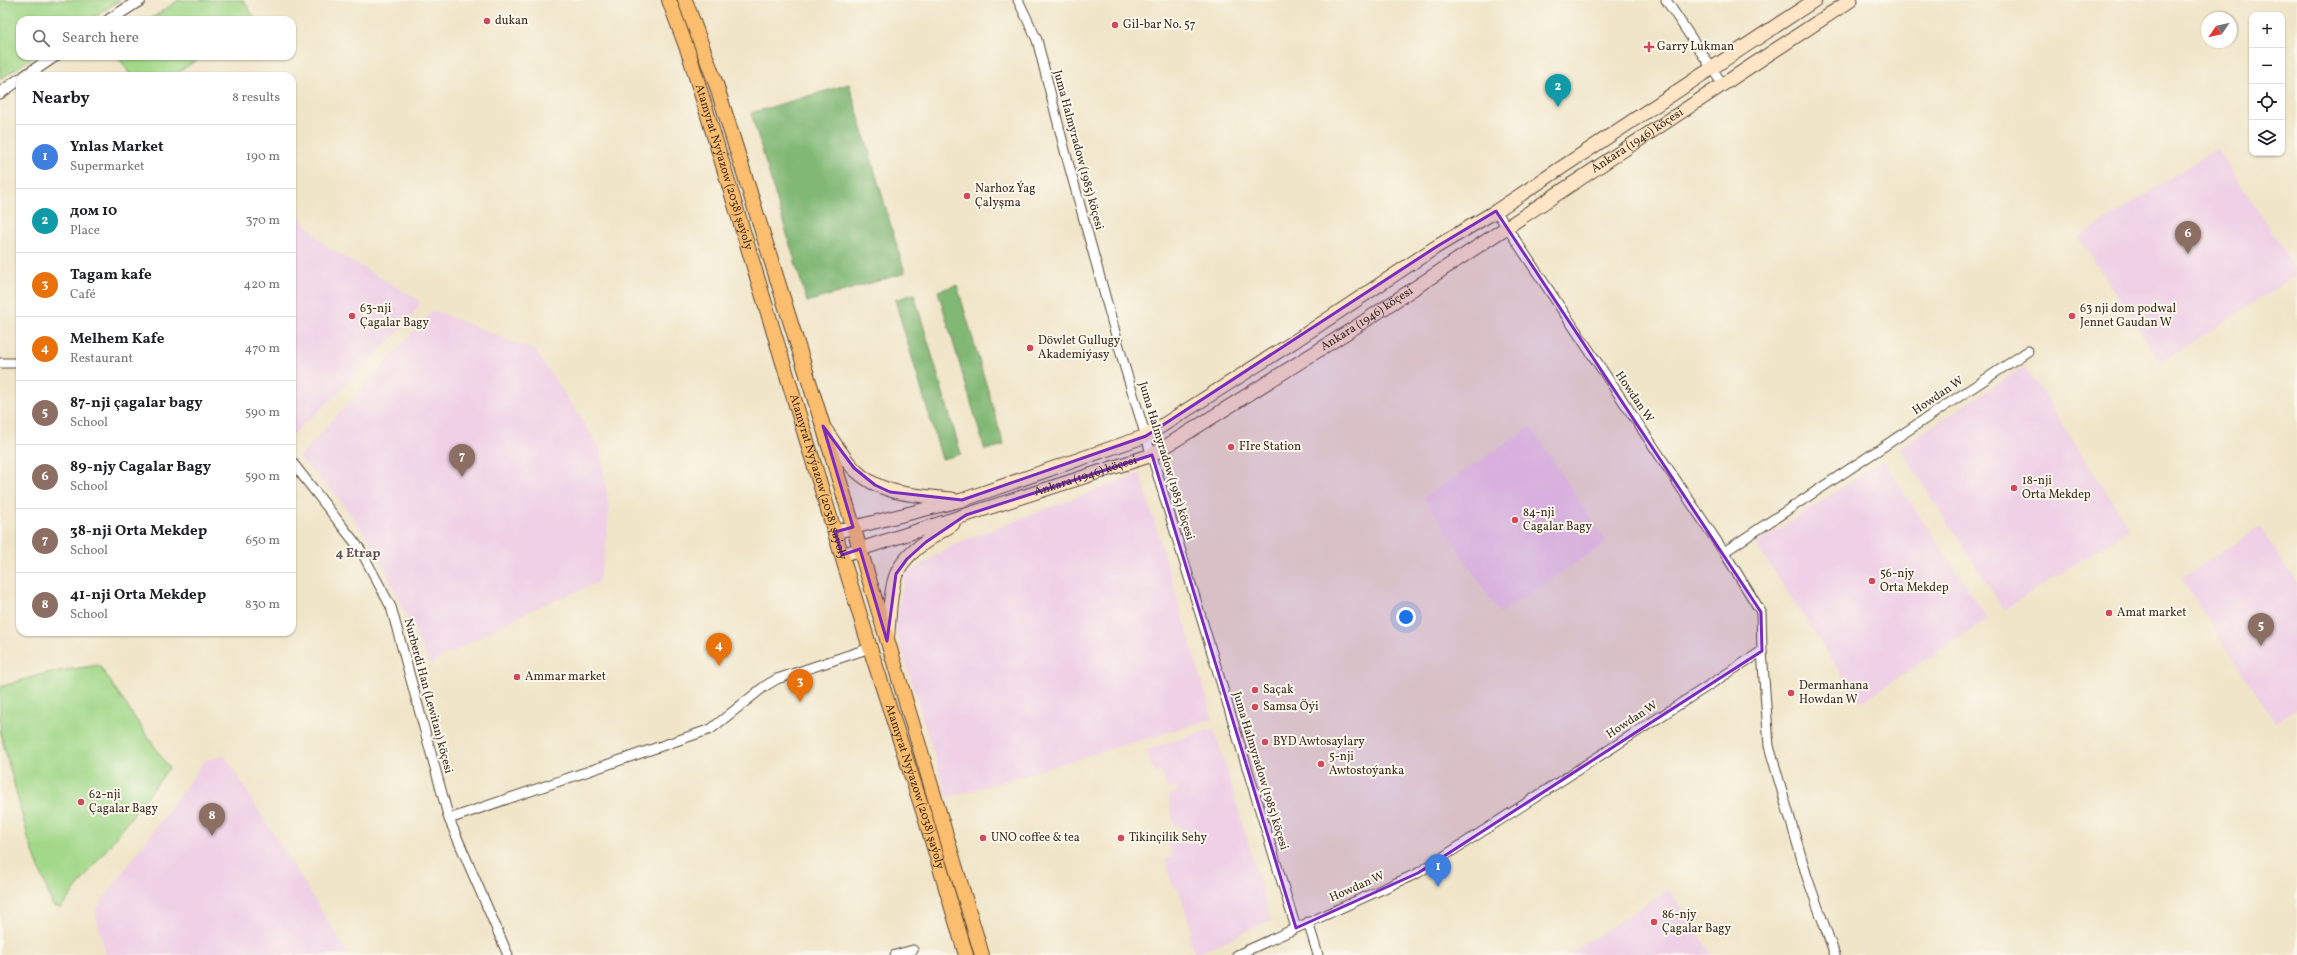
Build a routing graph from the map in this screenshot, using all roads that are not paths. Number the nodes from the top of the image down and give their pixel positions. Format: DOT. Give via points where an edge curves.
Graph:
graph roads {
  1 [pos="140,0"];
  2 [pos="669,0"];
  3 [pos="685,0"];
  4 [pos="1018,0"];
  5 [pos="1666,0"];
  6 [pos="1815,0"];
  7 [pos="1851,0"];
  8 [pos="115,16"];
  9 [pos="49,60"];
  10 [pos="1712,68"];
  11 [pos="31,72"];
  12 [pos="16,82"];
  13 [pos="1723,85"];
  14 [pos="0,92"];
  15 [pos="1496,211"];
  16 [pos="1506,227"];
  17 [pos="2028,351"];
  18 [pos="0,363"];
  19 [pos="16,364"];
  20 [pos="823,426"];
  21 [pos="1146,436"];
  22 [pos="1152,455"];
  23 [pos="296,467"];
  24 [pos="962,500"];
  25 [pos="966,515"];
  26 [pos="853,527"];
  27 [pos="835,532"];
  28 [pos="860,549"];
  29 [pos="1724,552"];
  30 [pos="842,555"];
  31 [pos="887,641"];
  32 [pos="870,648"];
  33 [pos="1762,651"];
  34 [pos="449,819"];
  35 [pos="1308,922"];
  36 [pos="1296,928"];
  37 [pos="913,950"];
  38 [pos="506,955"];
  39 [pos="895,955"];
  40 [pos="966,955"];
  41 [pos="982,955"];
  42 [pos="1236,955"];
  43 [pos="1318,955"];
  44 [pos="1835,955"];
  1 -- 8 [label="street"];
  2 -- 27 [label="main road, Atamyrat Nyýazow (2038) şaýoly" via="690,57"];
  3 -- 20 [label="main road, Atamyrat Nyýazow (2038) şaýoly" via="716,84"];
  4 -- 21 [label="street, Juma Halmyradow (1985) köçesi" via="1037,40 1088,235"];
  5 -- 10 [label="street"];
  6 -- 10 [label="main road, Ankara (1946) köçesi"];
  7 -- 13 [label="main road, Ankara (1946) köçesi"];
  9 -- 11 [label="street"];
  10 -- 13 [label="street"];
  10 -- 15 [label="main road, Ankara (1946) köçesi"];
  12 -- 14 [label="street"];
  13 -- 16 [label="main road, Ankara (1946) köçesi"];
  15 -- 16 [label="street, Howdan W"];
  15 -- 21 [label="main road, Ankara (1946) köçesi" via="1436,247"];
  16 -- 22 [label="main road, Ankara (1946) köçesi" via="1354,328"];
  16 -- 29 [label="street, Howdan W"];
  17 -- 29 [label="street, Howdan W"];
  18 -- 19 [label="street"];
  20 -- 24 [label="main road" via="854,468 875,485 890,492"];
  20 -- 26 [label="main road, Atamyrat Nyýazow (2038) şaýoly"];
  21 -- 22 [label="street, Juma Halmyradow (1985) köçesi"];
  21 -- 24 [label="main road, Ankara (1946) köçesi"];
  22 -- 25 [label="main road, Ankara (1946) köçesi"];
  22 -- 36 [label="street, Juma Halmyradow (1985) köçesi"];
  23 -- 34 [label="street, Nurberdi Han (Lewitan) köçesi" via="360,549 391,607"];
  24 -- 26 [label="main road, Ankara (1946) köçesi"];
  25 -- 28 [label="main road, Ankara (1946) köçesi"];
  25 -- 31 [label="main road" via="926,542 907,559 896,574"];
  26 -- 27 [label="main road, Ankara (1946) köçesi"];
  26 -- 28 [label="main road, Atamyrat Nyýazow (2038) şaýoly"];
  27 -- 30 [label="main road, Atamyrat Nyýazow (2038) şaýoly"];
  28 -- 30 [label="main road, Ankara (1946) köçesi"];
  28 -- 31 [label="main road, Atamyrat Nyýazow (2038) şaýoly"];
  29 -- 33 [label="street" via="1761,612"];
  30 -- 32 [label="main road, Atamyrat Nyýazow (2038) şaýoly"];
  31 -- 41 [label="main road, Atamyrat Nyýazow (2038) şaýoly"];
  32 -- 34 [label="street" via="777,679 711,729"];
  32 -- 40 [label="main road, Atamyrat Nyýazow (2038) şaýoly"];
  33 -- 35 [label="street, Howdan W" via="1418,873"];
  33 -- 44 [label="street" via="1769,746 1807,877"];
  34 -- 38 [label="street, Nurberdi Han (Lewitan) köçesi"];
  35 -- 36 [label="street, Howdan W"];
  35 -- 43 [label="street"];
  36 -- 42 [label="street, Howdan W"];
  37 -- 39 [label="street"];
}
